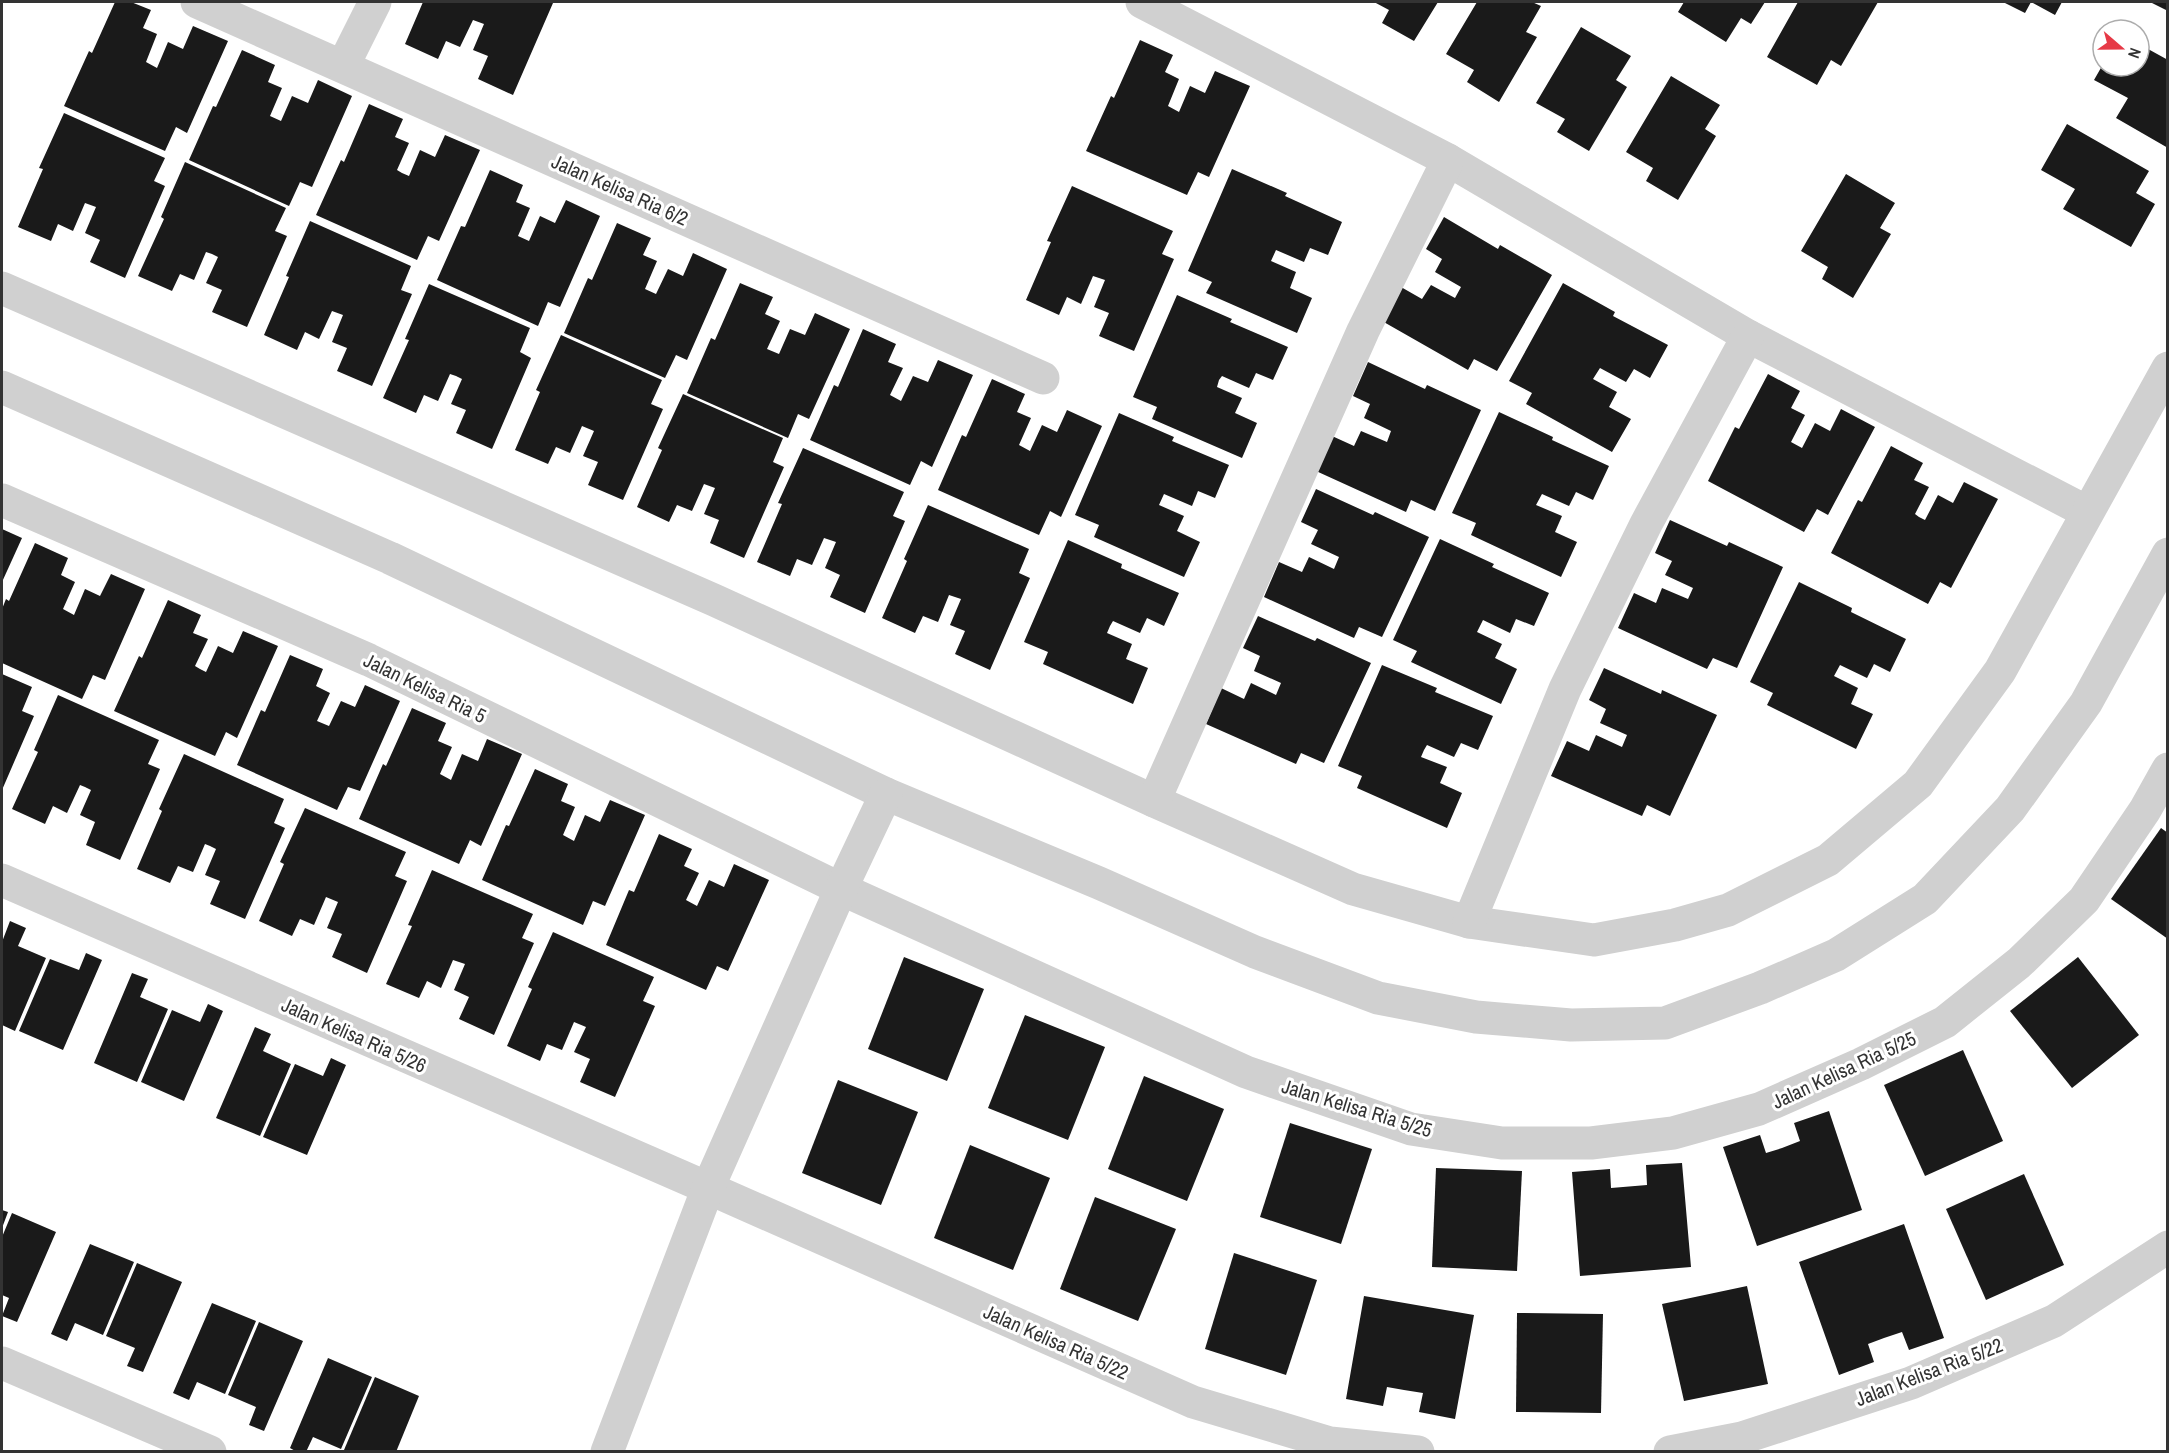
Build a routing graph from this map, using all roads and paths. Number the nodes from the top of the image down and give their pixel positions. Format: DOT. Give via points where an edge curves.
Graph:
graph roads {
  1 [pos="197,2"];
  2 [pos="375,2"];
  3 [pos="1142,2"];
  4 [pos="343,66"];
  5 [pos="1448,160"];
  6 [pos="2,288"];
  7 [pos="1748,336"];
  8 [pos="2168,369"];
  9 [pos="1043,378"];
  10 [pos="2,387"];
  11 [pos="2,500"];
  12 [pos="2087,512"];
  13 [pos="2168,554"];
  14 [pos="2168,769"];
  15 [pos="886,794"];
  16 [pos="1154,801"];
  17 [pos="2,880"];
  18 [pos="841,889"];
  19 [pos="1469,922"];
  20 [pos="708,1188"];
  21 [pos="2168,1247"];
  22 [pos="2,1363"];
  23 [pos="210,1452"];
  24 [pos="606,1452"];
  25 [pos="1418,1452"];
  26 [pos="1670,1452"];
  1 -- 4 [label="street, Jalan Kelisa Ria 6/2"];
  2 -- 4 [label="street"];
  3 -- 5 [label="street"];
  4 -- 9 [label="street, Jalan Kelisa Ria 6/2"];
  5 -- 7 [label="street"];
  5 -- 16 [label="street" via="1363,331"];
  6 -- 16 [label="street" via="714,600"];
  7 -- 12 [label="street"];
  7 -- 19 [label="street" via="1646,524 1565,689"];
  8 -- 12 [label="street"];
  10 -- 15 [label="street" via="390,558"];
  11 -- 18 [label="street, Jalan Kelisa Ria 5" via="369,660"];
  12 -- 19 [label="street" via="2000,671 1918,784 1828,860 1728,910 1675,926 1594,940"];
  13 -- 15 [label="street" via="2086,703 2010,809 1925,899 1836,955 1665,1023 1571,1025 1476,1017 1378,998 1255,952"];
  14 -- 18 [label="street, Jalan Kelisa Ria 5/25" via="2084,900 2019,963 1945,1022 1759,1109 1673,1133 1592,1143 1502,1143 1411,1129 1246,1072"];
  15 -- 18 [label="street"];
  16 -- 19 [label="street" via="1353,890"];
  17 -- 20 [label="street, Jalan Kelisa Ria 5/26"];
  18 -- 20 [label="street"];
  20 -- 24 [label="street"];
  20 -- 25 [label="street, Jalan Kelisa Ria 5/22" via="1193,1402 1330,1443"];
  21 -- 26 [label="street, Jalan Kelisa Ria 5/22" via="2054,1321 1911,1383 1742,1438"];
  22 -- 23 [label="street"];
}
